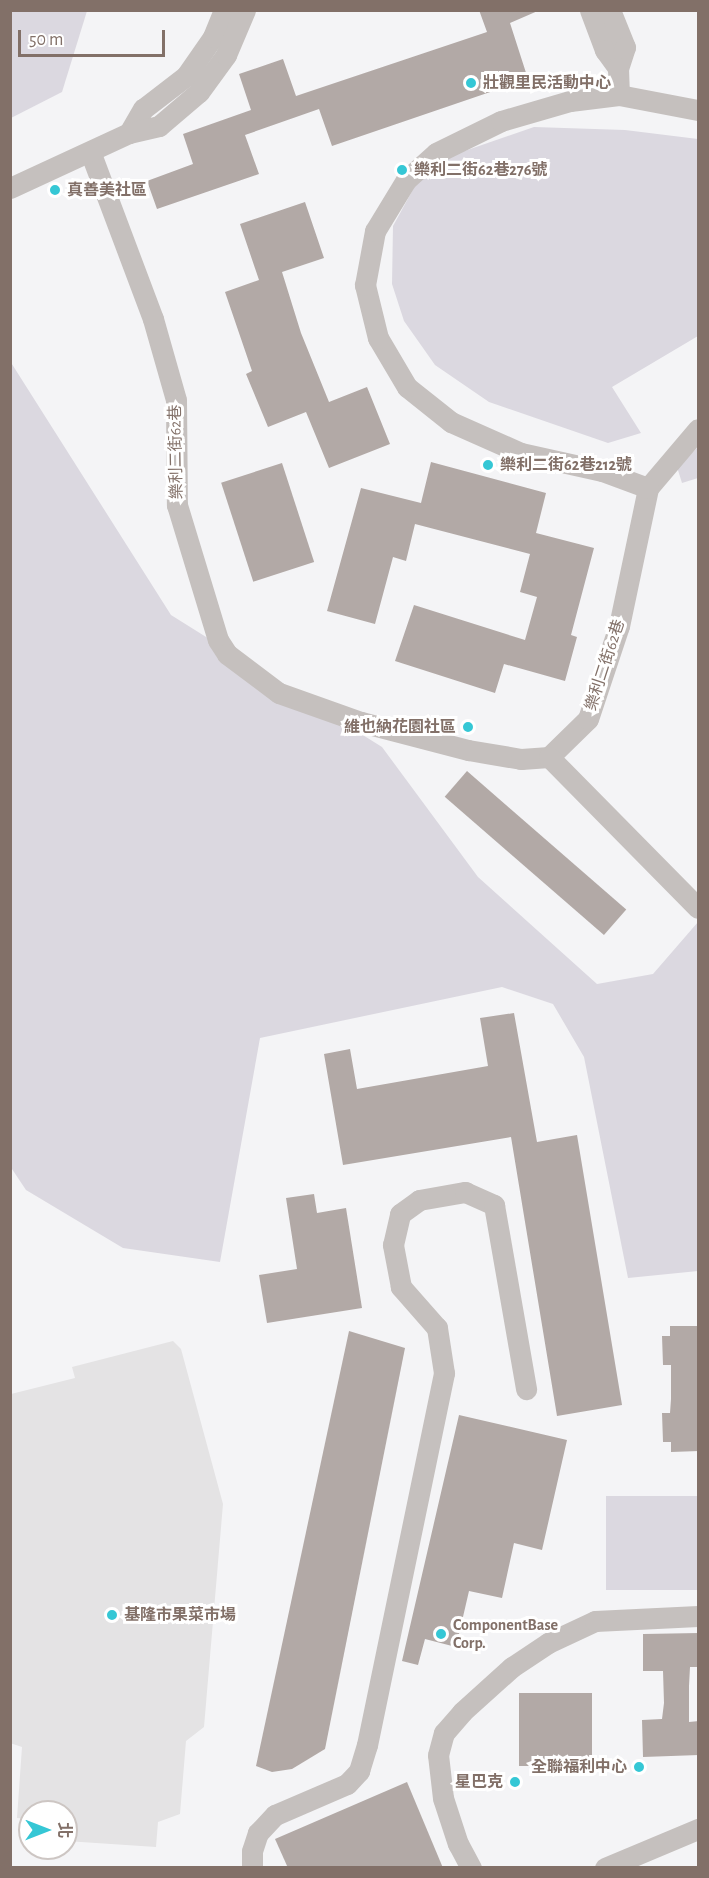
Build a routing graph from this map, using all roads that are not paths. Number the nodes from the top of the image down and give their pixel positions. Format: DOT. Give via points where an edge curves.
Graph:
graph roads {
  1 [pos="224,10"];
  2 [pos="244,10"];
  3 [pos="590,10"];
  4 [pos="610,10"];
  5 [pos="618,68"];
  6 [pos="619,95"];
  7 [pos="699,110"];
  8 [pos="129,133"];
  9 [pos="91,154"];
  10 [pos="10,188"];
  11 [pos="699,429"];
  12 [pos="648,488"];
  13 [pos="549,757"];
  14 [pos="699,908"];
  15 [pos="526,1389"];
  16 [pos="699,1616"];
  17 [pos="699,1829"];
  18 [pos="252,1868"];
  19 [pos="471,1868"];
  20 [pos="605,1868"];
  1 -- 8 [label="street" via="213,37 186,76 143,109"];
  2 -- 8 [label="street" via="226,55 199,92 159,126"];
  3 -- 5 [label="street" via="605,50"];
  4 -- 5 [label="street" via="625,47"];
  5 -- 6 [label="street"];
  6 -- 7 [label="street"];
  6 -- 12 [label="street" via="570,100 501,121 436,153 406,180 375,231 365,285 378,338 407,387 451,422 521,453 602,471"];
  8 -- 9 [label="street"];
  9 -- 10 [label="street"];
  9 -- 13 [label="street, 樂利二街62巷" via="153,319 176,399 177,505 218,640 227,654 279,693 361,722 468,750 521,759"];
  11 -- 12 [label="street"];
  12 -- 13 [label="street, 樂利二街62巷" via="619,626 588,718"];
  13 -- 14 [label="street"];
  15 -- 18 [label="street" via="494,1205 465,1192 419,1200 400,1214 393,1245 401,1287 437,1328 444,1373 367,1745 359,1771 347,1784 275,1815 258,1833"];
  16 -- 19 [label="street" via="595,1621 539,1649 462,1712 444,1733 438,1755 443,1798 458,1844"];
  17 -- 20 [label="street"];
}
